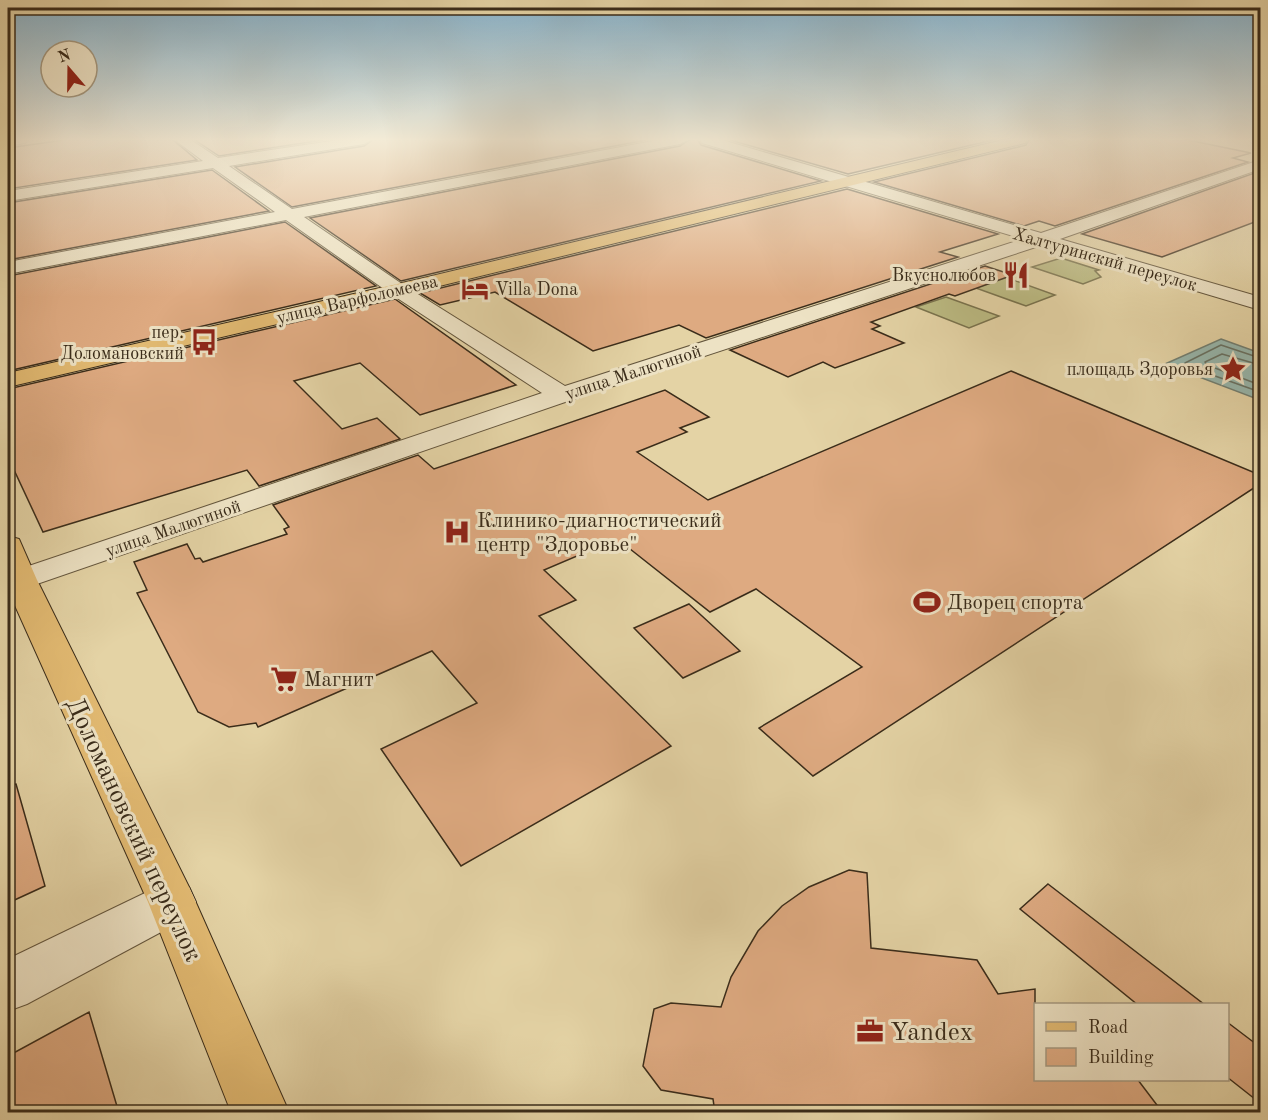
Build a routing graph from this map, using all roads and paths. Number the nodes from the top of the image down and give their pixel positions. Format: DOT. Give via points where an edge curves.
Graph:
graph roads {
  1 [pos="32,192"];
  2 [pos="258,192"];
  3 [pos="404,192"];
  4 [pos="804,192"];
  5 [pos="881,192"];
  6 [pos="1178,192"];
  7 [pos="8,196"];
  8 [pos="289,214"];
  9 [pos="1039,240"];
  10 [pos="8,268"];
  11 [pos="398,290"];
  12 [pos="1260,304"];
  13 [pos="8,380"];
  14 [pos="562,395"];
  15 [pos="12,570"];
  16 [pos="172,902"];
  17 [pos="8,986"];
  18 [pos="260,1113"];
  1 -- 7 [label="street"];
  2 -- 8 [label="street"];
  3 -- 8 [label="street"];
  4 -- 11 [label="main road, улица Варфоломеева"];
  5 -- 9 [label="street, Халтуринский переулок"];
  6 -- 9 [label="street, улица Малюгиной"];
  8 -- 10 [label="street"];
  8 -- 11 [label="street"];
  9 -- 12 [label="street, Халтуринский переулок"];
  9 -- 14 [label="street, улица Малюгиной"];
  11 -- 13 [label="main road, улица Варфоломеева"];
  11 -- 14 [label="street"];
  14 -- 15 [label="street, улица Малюгиной"];
  15 -- 16 [label="main road, Доломановский переулок"];
  16 -- 17 [label="street"];
  16 -- 18 [label="main road, Доломановский переулок"];
}
